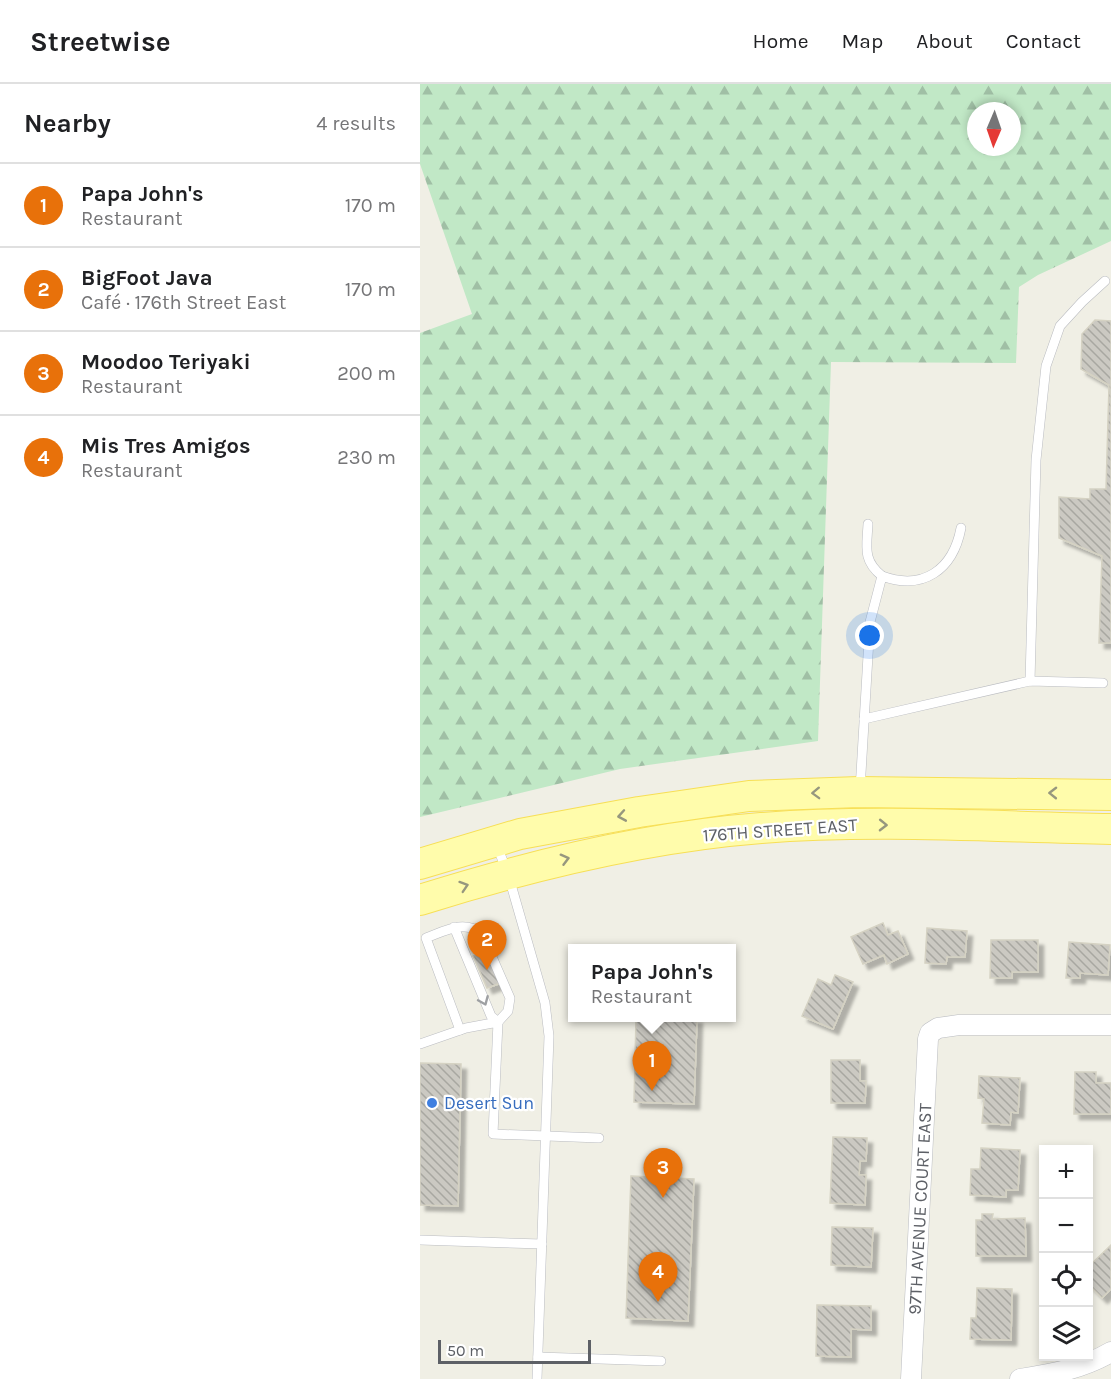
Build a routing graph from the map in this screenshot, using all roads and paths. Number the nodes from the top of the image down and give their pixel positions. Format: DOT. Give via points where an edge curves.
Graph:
graph roads {
  1 [pos="1105,280"];
  2 [pos="868,524"];
  3 [pos="961,528"];
  4 [pos="882,576"];
  5 [pos="1030,681"];
  6 [pos="1103,683"];
  7 [pos="864,719"];
  8 [pos="859,792"];
  9 [pos="1111,795"];
  10 [pos="1111,829"];
  11 [pos="495,842"];
  12 [pos="420,864"];
  13 [pos="508,874"];
  14 [pos="420,900"];
  15 [pos="454,927"];
  16 [pos="498,1022"];
  17 [pos="1111,1025"];
  18 [pos="460,1030"];
  19 [pos="420,1044"];
  20 [pos="546,1136"];
  21 [pos="598,1138"];
  22 [pos="420,1240"];
  23 [pos="542,1244"];
  24 [pos="1111,1352"];
  25 [pos="538,1357"];
  26 [pos="661,1361"];
  27 [pos="537,1379"];
  28 [pos="911,1379"];
  29 [pos="1020,1379"];
  1 -- 5 [label="lane" via="1060,326 1046,366 1036,460"];
  2 -- 4 [label="lane" via="867,559"];
  3 -- 4 [label="lane" via="954,551 926,578 912,582"];
  4 -- 7 [label="lane" via="870,622"];
  5 -- 6 [label="lane"];
  5 -- 7 [label="lane"];
  7 -- 8 [label="lane"];
  9 -- 8 [label="main road, 176TH STREET EAST, one-way"];
  8 -- 11 [label="main road, 176TH STREET EAST, one-way" via="749,796 639,812"];
  13 -- 10 [label="main road, 176TH STREET EAST, one-way" via="580,856 761,828 871,824"];
  11 -- 12 [label="main road, 176TH STREET EAST"];
  11 -- 13 [label="lane"];
  14 -- 13 [label="main road, 176TH STREET EAST, one-way"];
  13 -- 20 [label="lane" via="545,1003 549,1036"];
  15 -- 16 [label="lane, one-way" via="491,1016"];
  15 -- 16 [label="lane" via="465,926 482,934 510,998 508,1011"];
  15 -- 18 [label="lane" via="426,938"];
  16 -- 18 [label="lane"];
  16 -- 20 [label="lane" via="494,1134"];
  17 -- 28 [label="street, 97TH AVENUE COURT EAST" via="959,1025 930,1033"];
  18 -- 19 [label="lane"];
  20 -- 21 [label="lane"];
  20 -- 23 [label="lane"];
  22 -- 23 [label="lane"];
  23 -- 25 [label="lane"];
  24 -- 29 [label="street" via="1068,1371"];
  25 -- 26 [label="lane"];
  25 -- 27 [label="lane"];
}
